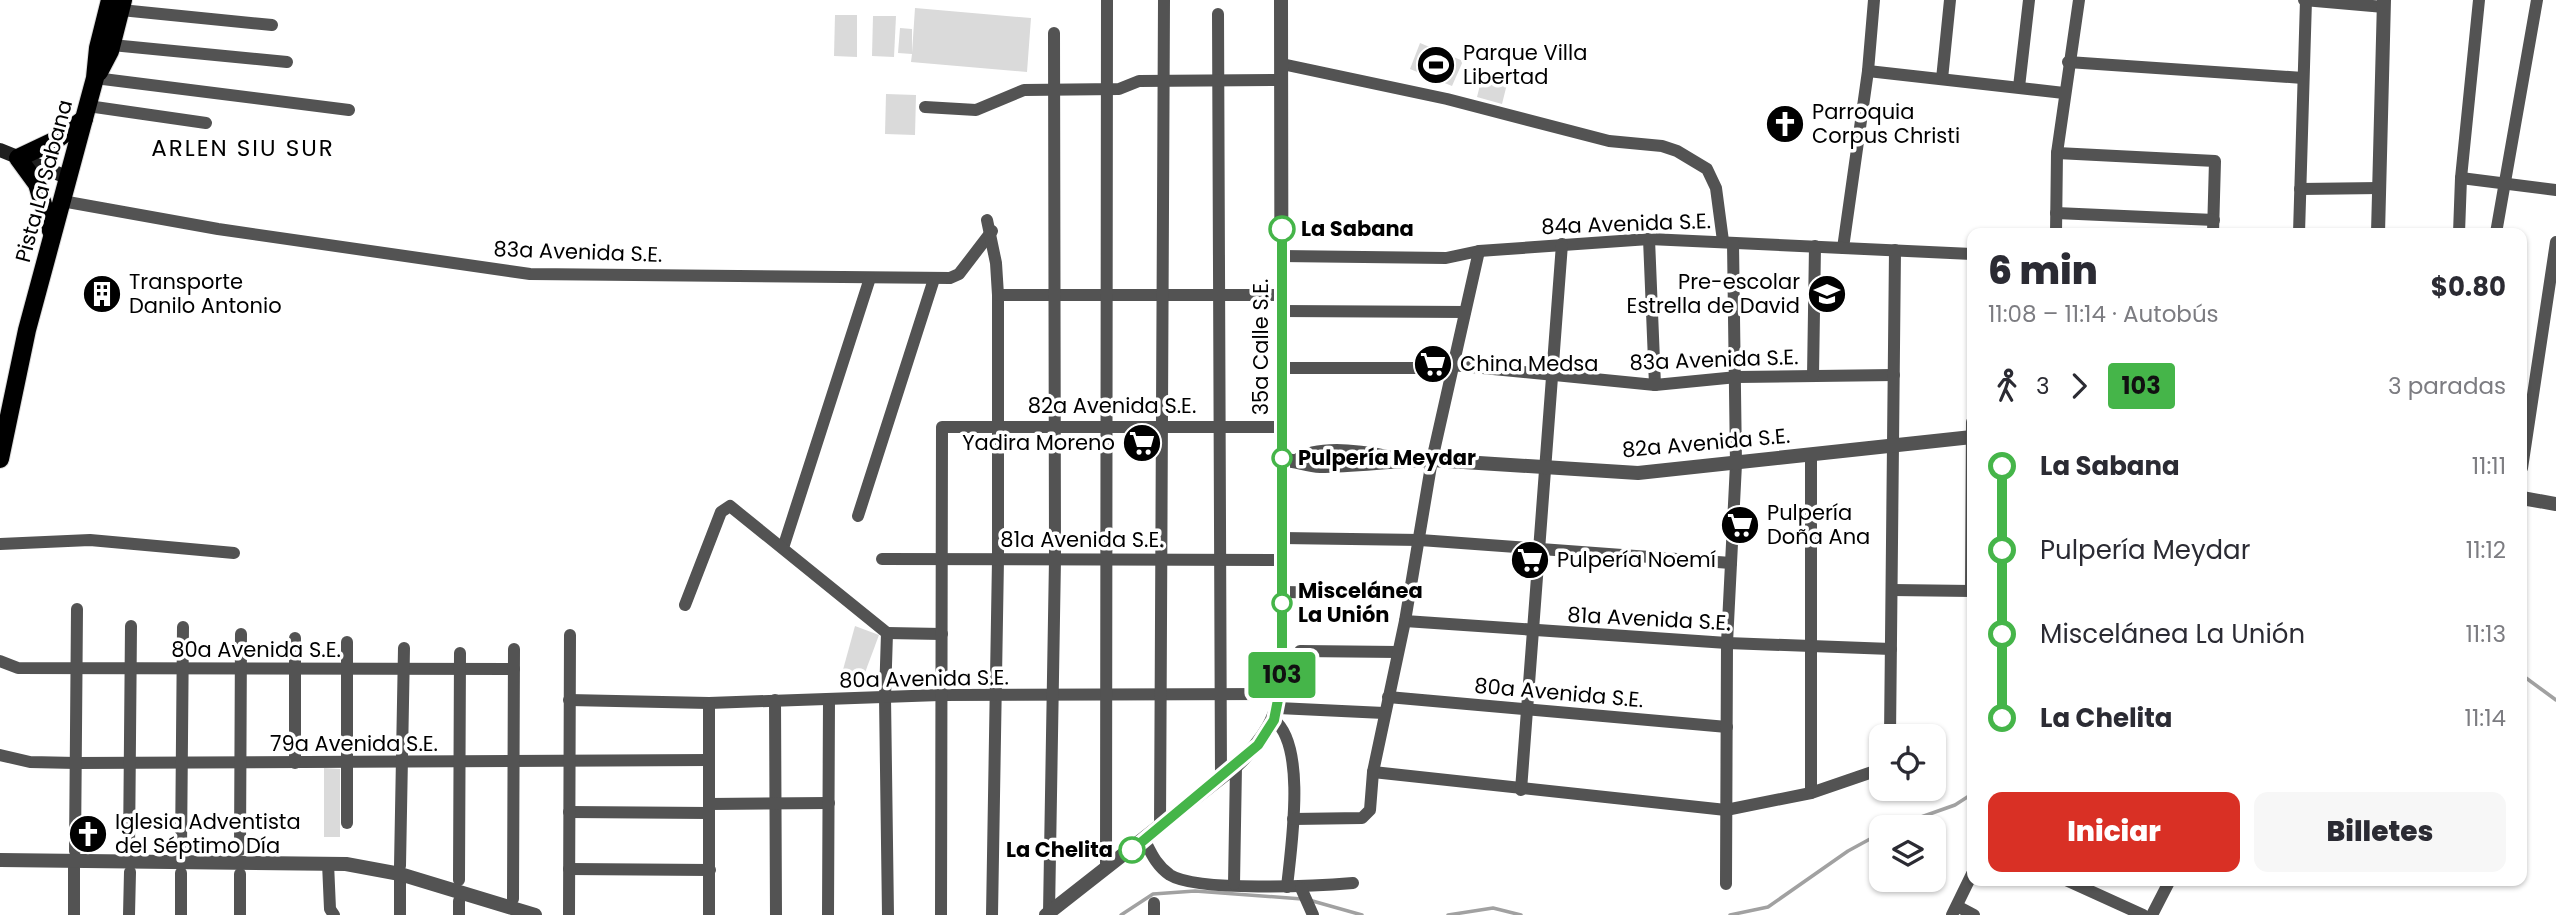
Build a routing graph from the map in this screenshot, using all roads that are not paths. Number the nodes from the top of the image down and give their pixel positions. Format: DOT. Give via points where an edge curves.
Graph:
graph roads {
  1 [pos="1107,0"];
  2 [pos="1164,0"];
  3 [pos="1281,0"];
  4 [pos="1874,0"];
  5 [pos="1950,0"];
  6 [pos="2029,0"];
  7 [pos="2080,0"];
  8 [pos="2305,0"];
  9 [pos="2479,0"];
  10 [pos="2537,0"];
  11 [pos="118,3"];
  12 [pos="2384,3"];
  13 [pos="1218,15"];
  14 [pos="272,25"];
  15 [pos="1055,33"];
  16 [pos="112,45"];
  17 [pos="288,62"];
  18 [pos="2068,62"];
  19 [pos="1282,64"];
  20 [pos="1868,71"];
  21 [pos="95,78"];
  22 [pos="2303,78"];
  23 [pos="1942,79"];
  24 [pos="1282,80"];
  25 [pos="1218,81"];
  26 [pos="1163,82"];
  27 [pos="2019,87"];
  28 [pos="1055,90"];
  29 [pos="1107,90"];
  30 [pos="2064,93"];
  31 [pos="925,107"];
  32 [pos="349,110"];
  33 [pos="86,113"];
  34 [pos="206,123"];
  35 [pos="0,149"];
  36 [pos="2057,153"];
  37 [pos="18,158"];
  38 [pos="69,178"];
  39 [pos="2461,178"];
  40 [pos="2504,183"];
  41 [pos="2379,188"];
  42 [pos="2301,189"];
  43 [pos="2556,190"];
  44 [pos="62,201"];
  45 [pos="2056,213"];
  46 [pos="2214,226"];
  47 [pos="2056,228"];
  48 [pos="2299,228"];
  49 [pos="2378,228"];
  50 [pos="2459,228"];
  51 [pos="2497,228"];
  52 [pos="52,234"];
  53 [pos="1649,239"];
  54 [pos="1728,242"];
  55 [pos="2556,242"];
  56 [pos="1562,244"];
  57 [pos="1815,246"];
  58 [pos="1843,248"];
  59 [pos="1895,250"];
  60 [pos="1479,251"];
  61 [pos="1967,254"];
  62 [pos="1281,256"];
  63 [pos="870,278"];
  64 [pos="934,279"];
  65 [pos="998,295"];
  66 [pos="1055,295"];
  67 [pos="1107,295"];
  68 [pos="1161,295"];
  69 [pos="1218,295"];
  70 [pos="1281,295"];
  71 [pos="1281,312"];
  72 [pos="1465,312"];
  73 [pos="1452,365"];
  74 [pos="1283,368"];
  75 [pos="1434,369"];
  76 [pos="1894,375"];
  77 [pos="1552,376"];
  78 [pos="1813,376"];
  79 [pos="1737,377"];
  80 [pos="1655,385"];
  81 [pos="998,427"];
  82 [pos="1055,427"];
  83 [pos="1107,427"];
  84 [pos="1161,427"];
  85 [pos="1218,427"];
  86 [pos="1282,427"];
  87 [pos="2527,435"];
  88 [pos="1967,438"];
  89 [pos="1893,446"];
  90 [pos="1811,455"];
  91 [pos="0,459"];
  92 [pos="1282,460"];
  93 [pos="1432,460"];
  94 [pos="1736,464"];
  95 [pos="1545,467"];
  96 [pos="2527,499"];
  97 [pos="2556,504"];
  98 [pos="858,516"];
  99 [pos="1282,538"];
  100 [pos="1420,540"];
  101 [pos="0,544"];
  102 [pos="783,548"];
  103 [pos="1539,549"];
  104 [pos="234,553"];
  105 [pos="882,559"];
  106 [pos="942,559"];
  107 [pos="998,559"];
  108 [pos="1055,559"];
  109 [pos="1107,559"];
  110 [pos="1161,560"];
  111 [pos="1219,560"];
  112 [pos="1282,560"];
  113 [pos="1731,563"];
  114 [pos="1892,590"];
  115 [pos="1967,591"];
  116 [pos="1282,592"];
  117 [pos="1410,594"];
  118 [pos="685,605"];
  119 [pos="77,609"];
  120 [pos="1405,621"];
  121 [pos="131,626"];
  122 [pos="183,627"];
  123 [pos="1533,631"];
  124 [pos="241,634"];
  125 [pos="887,634"];
  126 [pos="942,634"];
  127 [pos="569,635"];
  128 [pos="295,638"];
  129 [pos="347,642"];
  130 [pos="1727,643"];
  131 [pos="1809,646"];
  132 [pos="404,648"];
  133 [pos="514,649"];
  134 [pos="1891,649"];
  135 [pos="1300,651"];
  136 [pos="1398,652"];
  137 [pos="460,653"];
  138 [pos="0,662"];
  139 [pos="76,669"];
  140 [pos="130,669"];
  141 [pos="183,669"];
  142 [pos="241,669"];
  143 [pos="295,669"];
  144 [pos="347,669"];
  145 [pos="404,669"];
  146 [pos="460,669"];
  147 [pos="514,669"];
  148 [pos="940,695"];
  149 [pos="1107,695"];
  150 [pos="1162,695"];
  151 [pos="1219,695"];
  152 [pos="994,696"];
  153 [pos="1051,696"];
  154 [pos="885,697"];
  155 [pos="1388,697"];
  156 [pos="569,700"];
  157 [pos="775,700"];
  158 [pos="829,700"];
  159 [pos="709,703"];
  160 [pos="1278,707"];
  161 [pos="1527,709"];
  162 [pos="1384,713"];
  163 [pos="1890,724"];
  164 [pos="1727,727"];
  165 [pos="0,755"];
  166 [pos="709,760"];
  167 [pos="181,763"];
  168 [pos="295,763"];
  169 [pos="347,763"];
  170 [pos="403,763"];
  171 [pos="458,763"];
  172 [pos="513,763"];
  173 [pos="569,763"];
  174 [pos="75,764"];
  175 [pos="129,764"];
  176 [pos="240,764"];
  177 [pos="1236,766"];
  178 [pos="1373,772"];
  179 [pos="1869,773"];
  180 [pos="1220,778"];
  181 [pos="1521,790"];
  182 [pos="1811,793"];
  183 [pos="830,803"];
  184 [pos="776,804"];
  185 [pos="709,808"];
  186 [pos="1726,810"];
  187 [pos="569,812"];
  188 [pos="1293,819"];
  189 [pos="347,823"];
  190 [pos="1160,827"];
  191 [pos="1145,841"];
  192 [pos="240,850"];
  193 [pos="75,851"];
  194 [pos="129,851"];
  195 [pos="181,851"];
  196 [pos="0,860"];
  197 [pos="328,863"];
  198 [pos="400,866"];
  199 [pos="74,868"];
  200 [pos="1106,868"];
  201 [pos="569,869"];
  202 [pos="710,870"];
  203 [pos="130,872"];
  204 [pos="181,873"];
  205 [pos="240,874"];
  206 [pos="400,880"];
  207 [pos="459,880"];
  208 [pos="1353,883"];
  209 [pos="1234,884"];
  210 [pos="1726,884"];
  211 [pos="1967,884"];
  212 [pos="2079,886"];
  213 [pos="2167,886"];
  214 [pos="1287,887"];
  215 [pos="1301,888"];
  216 [pos="513,899"];
  217 [pos="459,901"];
  218 [pos="1954,911"];
  219 [pos="569,914"];
  220 [pos="1047,914"];
  221 [pos="74,915"];
  222 [pos="129,915"];
  223 [pos="181,915"];
  224 [pos="240,915"];
  225 [pos="334,915"];
  226 [pos="400,915"];
  227 [pos="459,915"];
  228 [pos="535,915"];
  229 [pos="709,915"];
  230 [pos="776,915"];
  231 [pos="828,915"];
  232 [pos="888,915"];
  233 [pos="942,915"];
  234 [pos="992,915"];
  235 [pos="1313,915"];
  236 [pos="1974,915"];
  237 [pos="2143,915"];
  238 [pos="2152,915"];
  1 -- 29 [label="street"];
  2 -- 26 [label="street"];
  3 -- 19 [label="street, 35a Calle S.E."];
  4 -- 20 [label="street"];
  5 -- 23 [label="street"];
  6 -- 27 [label="street"];
  7 -- 18 [label="street"];
  8 -- 12 [label="street"];
  8 -- 22 [label="street"];
  9 -- 39 [label="street"];
  10 -- 40 [label="street"];
  11 -- 14 [label="street"];
  11 -- 16 [label="main road, Pista La Sabana"];
  11 -- 21 [label="main road, Pista La Sabana" via="98,48"];
  12 -- 41 [label="street"];
  13 -- 25 [label="street"];
  15 -- 28 [label="street"];
  16 -- 17 [label="street"];
  16 -- 21 [label="main road, Pista La Sabana"];
  18 -- 22 [label="street"];
  18 -- 30 [label="street"];
  19 -- 24 [label="street, 35a Calle S.E."];
  19 -- 54 [label="street" via="1447,99 1609,141 1677,151 1707,169"];
  20 -- 23 [label="street"];
  20 -- 58 [label="street"];
  21 -- 32 [label="street"];
  21 -- 33 [label="main road, Pista La Sabana"];
  22 -- 42 [label="street"];
  23 -- 27 [label="street"];
  24 -- 25 [label="street"];
  24 -- 62 [label="street, 35a Calle S.E."];
  25 -- 26 [label="street"];
  25 -- 69 [label="street"];
  26 -- 29 [label="street" via="1139,81"];
  26 -- 68 [label="street"];
  27 -- 30 [label="street"];
  28 -- 29 [label="street"];
  28 -- 31 [label="street" via="1024,90 976,110"];
  28 -- 66 [label="street"];
  29 -- 67 [label="street"];
  30 -- 36 [label="street"];
  33 -- 34 [label="street"];
  33 -- 37 [label="main road" via="56,140"];
  33 -- 38 [label="main road, Pista La Sabana"];
  35 -- 37 [label="main road"];
  36 -- 45 [label="street"];
  36 -- 46 [label="street" via="2215,161"];
  37 -- 38 [label="main road"];
  37 -- 52 [label="main road" via="37,184"];
  38 -- 44 [label="main road, Pista La Sabana"];
  39 -- 40 [label="street"];
  39 -- 50 [label="street"];
  40 -- 43 [label="street"];
  40 -- 51 [label="street"];
  41 -- 42 [label="street"];
  41 -- 49 [label="street"];
  42 -- 48 [label="street"];
  44 -- 52 [label="main road, Pista La Sabana"];
  44 -- 63 [label="street, 83a Avenida S.E." via="218,229 530,274"];
  45 -- 46 [label="street"];
  45 -- 47 [label="street"];
  52 -- 91 [label="main road, Pista La Sabana"];
  53 -- 54 [label="street, 84a Avenida S.E."];
  53 -- 56 [label="street, 84a Avenida S.E."];
  53 -- 80 [label="street"];
  54 -- 57 [label="street, 84a Avenida S.E."];
  54 -- 79 [label="street"];
  55 -- 87 [label="street"];
  56 -- 60 [label="street, 84a Avenida S.E."];
  56 -- 77 [label="street"];
  57 -- 58 [label="street, 84a Avenida S.E."];
  57 -- 78 [label="street"];
  58 -- 59 [label="street, 84a Avenida S.E."];
  59 -- 61 [label="street, 84a Avenida S.E."];
  59 -- 76 [label="street"];
  60 -- 62 [label="street, 84a Avenida S.E." via="1446,258"];
  60 -- 72 [label="street"];
  62 -- 70 [label="street, 35a Calle S.E."];
  63 -- 64 [label="street, 83a Avenida S.E."];
  63 -- 102 [label="street"];
  64 -- 65 [label="street, 83a Avenida S.E." via="959,274 990,226"];
  64 -- 98 [label="street"];
  65 -- 66 [label="street"];
  65 -- 81 [label="street"];
  66 -- 67 [label="street"];
  66 -- 82 [label="street"];
  67 -- 68 [label="street"];
  67 -- 83 [label="street"];
  68 -- 69 [label="street"];
  68 -- 84 [label="street"];
  69 -- 70 [label="street"];
  69 -- 85 [label="street"];
  70 -- 71 [label="street, 35a Calle S.E."];
  71 -- 72 [label="street"];
  71 -- 74 [label="street, 35a Calle S.E."];
  72 -- 73 [label="street"];
  73 -- 77 [label="street, 83a Avenida S.E."];
  73 -- 93 [label="street"];
  74 -- 75 [label="street"];
  74 -- 86 [label="street, 35a Calle S.E."];
  76 -- 78 [label="street, 83a Avenida S.E."];
  76 -- 89 [label="street"];
  77 -- 80 [label="street, 83a Avenida S.E."];
  77 -- 95 [label="street"];
  78 -- 79 [label="street, 83a Avenida S.E."];
  79 -- 80 [label="street, 83a Avenida S.E."];
  79 -- 94 [label="street"];
  81 -- 82 [label="street, 82a Avenida S.E."];
  81 -- 106 [label="street, 82a Avenida S.E." via="942,427"];
  81 -- 107 [label="street"];
  82 -- 83 [label="street, 82a Avenida S.E."];
  82 -- 108 [label="street"];
  83 -- 84 [label="street, 82a Avenida S.E."];
  83 -- 109 [label="street"];
  84 -- 85 [label="street, 82a Avenida S.E."];
  84 -- 110 [label="street"];
  85 -- 86 [label="street, 82a Avenida S.E."];
  85 -- 111 [label="street"];
  86 -- 92 [label="street, 35a Calle S.E."];
  88 -- 89 [label="street, 82a Avenida S.E."];
  89 -- 90 [label="street, 82a Avenida S.E."];
  89 -- 114 [label="street"];
  90 -- 94 [label="street, 82a Avenida S.E."];
  90 -- 131 [label="street"];
  92 -- 93 [label="street, 82a Avenida S.E." via="1298,460 1308,453 1375,453 1401,460"];
  92 -- 99 [label="street, 35a Calle S.E."];
  93 -- 95 [label="street, 82a Avenida S.E."];
  93 -- 100 [label="street"];
  94 -- 95 [label="street, 82a Avenida S.E." via="1638,473"];
  94 -- 113 [label="street"];
  95 -- 103 [label="street"];
  96 -- 97 [label="street"];
  99 -- 100 [label="street"];
  99 -- 112 [label="street, 35a Calle S.E."];
  100 -- 103 [label="street"];
  100 -- 117 [label="street"];
  101 -- 104 [label="street" via="90,540"];
  102 -- 118 [label="street" via="735,508 726,507"];
  102 -- 125 [label="street"];
  103 -- 113 [label="street"];
  103 -- 123 [label="street"];
  105 -- 106 [label="street, 81a Avenida S.E."];
  106 -- 107 [label="street, 81a Avenida S.E."];
  106 -- 126 [label="street"];
  107 -- 108 [label="street, 81a Avenida S.E."];
  107 -- 152 [label="street"];
  108 -- 109 [label="street, 81a Avenida S.E."];
  108 -- 153 [label="street"];
  109 -- 110 [label="street, 81a Avenida S.E."];
  109 -- 149 [label="street"];
  110 -- 111 [label="street, 81a Avenida S.E."];
  110 -- 150 [label="street"];
  111 -- 112 [label="street, 81a Avenida S.E."];
  111 -- 151 [label="street"];
  112 -- 116 [label="street, 35a Calle S.E."];
  113 -- 130 [label="street"];
  114 -- 115 [label="street"];
  114 -- 134 [label="street"];
  116 -- 117 [label="street"];
  116 -- 160 [label="street, 35a Calle S.E."];
  117 -- 120 [label="street"];
  119 -- 139 [label="street"];
  120 -- 123 [label="street, 81a Avenida S.E."];
  120 -- 136 [label="street"];
  121 -- 140 [label="street"];
  122 -- 141 [label="street"];
  123 -- 130 [label="street, 81a Avenida S.E."];
  123 -- 161 [label="street"];
  124 -- 142 [label="street"];
  125 -- 126 [label="street"];
  125 -- 154 [label="street"];
  126 -- 148 [label="street"];
  127 -- 156 [label="street"];
  128 -- 143 [label="street"];
  129 -- 144 [label="street"];
  130 -- 131 [label="street, 81a Avenida S.E."];
  130 -- 164 [label="street"];
  131 -- 134 [label="street, 81a Avenida S.E."];
  131 -- 182 [label="street"];
  132 -- 145 [label="street"];
  133 -- 147 [label="street"];
  134 -- 163 [label="street"];
  135 -- 136 [label="street"];
  136 -- 155 [label="street"];
  137 -- 146 [label="street"];
  138 -- 139 [label="street, 80a Avenida S.E." via="18,668"];
  139 -- 140 [label="street, 80a Avenida S.E."];
  139 -- 174 [label="street"];
  140 -- 141 [label="street, 80a Avenida S.E."];
  140 -- 175 [label="street"];
  141 -- 142 [label="street, 80a Avenida S.E."];
  141 -- 167 [label="street"];
  142 -- 143 [label="street, 80a Avenida S.E."];
  142 -- 176 [label="street"];
  143 -- 144 [label="street, 80a Avenida S.E."];
  143 -- 168 [label="street"];
  144 -- 145 [label="street, 80a Avenida S.E."];
  144 -- 169 [label="street"];
  145 -- 146 [label="street, 80a Avenida S.E."];
  145 -- 170 [label="street"];
  146 -- 147 [label="street, 80a Avenida S.E."];
  146 -- 171 [label="street"];
  147 -- 172 [label="street"];
  148 -- 152 [label="street, 80a Avenida S.E."];
  148 -- 154 [label="street, 80a Avenida S.E."];
  148 -- 233 [label="street"];
  149 -- 150 [label="street, 80a Avenida S.E."];
  149 -- 153 [label="street, 80a Avenida S.E."];
  149 -- 200 [label="street"];
  150 -- 151 [label="street, 80a Avenida S.E."];
  150 -- 190 [label="street"];
  151 -- 160 [label="street, 80a Avenida S.E."];
  151 -- 180 [label="street"];
  152 -- 153 [label="street, 80a Avenida S.E."];
  152 -- 234 [label="street"];
  153 -- 220 [label="street"];
  154 -- 158 [label="street, 80a Avenida S.E."];
  154 -- 232 [label="street"];
  155 -- 161 [label="street, 80a Avenida S.E."];
  155 -- 162 [label="street"];
  156 -- 159 [label="street, 80a Avenida S.E."];
  156 -- 173 [label="street"];
  157 -- 158 [label="street, 80a Avenida S.E."];
  157 -- 159 [label="street, 80a Avenida S.E."];
  157 -- 184 [label="street"];
  158 -- 183 [label="street"];
  159 -- 166 [label="street"];
  160 -- 162 [label="street, 80a Avenida S.E."];
  160 -- 177 [label="street" via="1258,745"];
  160 -- 188 [label="street" via="1291,744"];
  161 -- 164 [label="street, 80a Avenida S.E."];
  161 -- 181 [label="street"];
  162 -- 178 [label="street"];
  164 -- 186 [label="street"];
  165 -- 174 [label="street, 79a Avenida S.E."];
  166 -- 173 [label="street, 79a Avenida S.E."];
  166 -- 185 [label="street"];
  167 -- 175 [label="street, 79a Avenida S.E."];
  167 -- 176 [label="street, 79a Avenida S.E."];
  167 -- 195 [label="street"];
  168 -- 169 [label="street, 79a Avenida S.E."];
  168 -- 176 [label="street, 79a Avenida S.E."];
  169 -- 170 [label="street, 79a Avenida S.E."];
  169 -- 189 [label="street"];
  170 -- 171 [label="street, 79a Avenida S.E."];
  170 -- 198 [label="street"];
  171 -- 172 [label="street, 79a Avenida S.E."];
  171 -- 207 [label="street"];
  172 -- 173 [label="street, 79a Avenida S.E."];
  172 -- 216 [label="street"];
  173 -- 187 [label="street"];
  174 -- 175 [label="street, 79a Avenida S.E."];
  174 -- 193 [label="street"];
  175 -- 194 [label="street"];
  176 -- 192 [label="street"];
  177 -- 180 [label="street"];
  177 -- 209 [label="street"];
  178 -- 181 [label="street"];
  178 -- 188 [label="street" via="1370,810 1362,818"];
  179 -- 182 [label="street"];
  180 -- 190 [label="street"];
  181 -- 186 [label="street"];
  182 -- 186 [label="street"];
  183 -- 184 [label="street"];
  183 -- 231 [label="street"];
  184 -- 185 [label="street"];
  184 -- 230 [label="street"];
  185 -- 187 [label="street"];
  185 -- 202 [label="street"];
  186 -- 210 [label="street"];
  187 -- 201 [label="street"];
  188 -- 214 [label="street"];
  190 -- 191 [label="street"];
  191 -- 200 [label="street"];
  191 -- 209 [label="street" via="1156,863 1172,876 1198,884"];
  196 -- 197 [label="street"];
  197 -- 225 [label="street"];
  197 -- 228 [label="street" via="400,874"];
  199 -- 221 [label="street"];
  200 -- 220 [label="street"];
  201 -- 202 [label="street"];
  201 -- 219 [label="street"];
  202 -- 229 [label="street"];
  203 -- 222 [label="street"];
  204 -- 223 [label="street"];
  205 -- 224 [label="street"];
  206 -- 226 [label="street"];
  208 -- 215 [label="street"];
  209 -- 214 [label="street"];
  211 -- 218 [label="street"];
  212 -- 237 [label="street"];
  213 -- 238 [label="street"];
  214 -- 215 [label="street"];
  215 -- 235 [label="street"];
  217 -- 227 [label="street"];
  218 -- 236 [label="street"];
}
